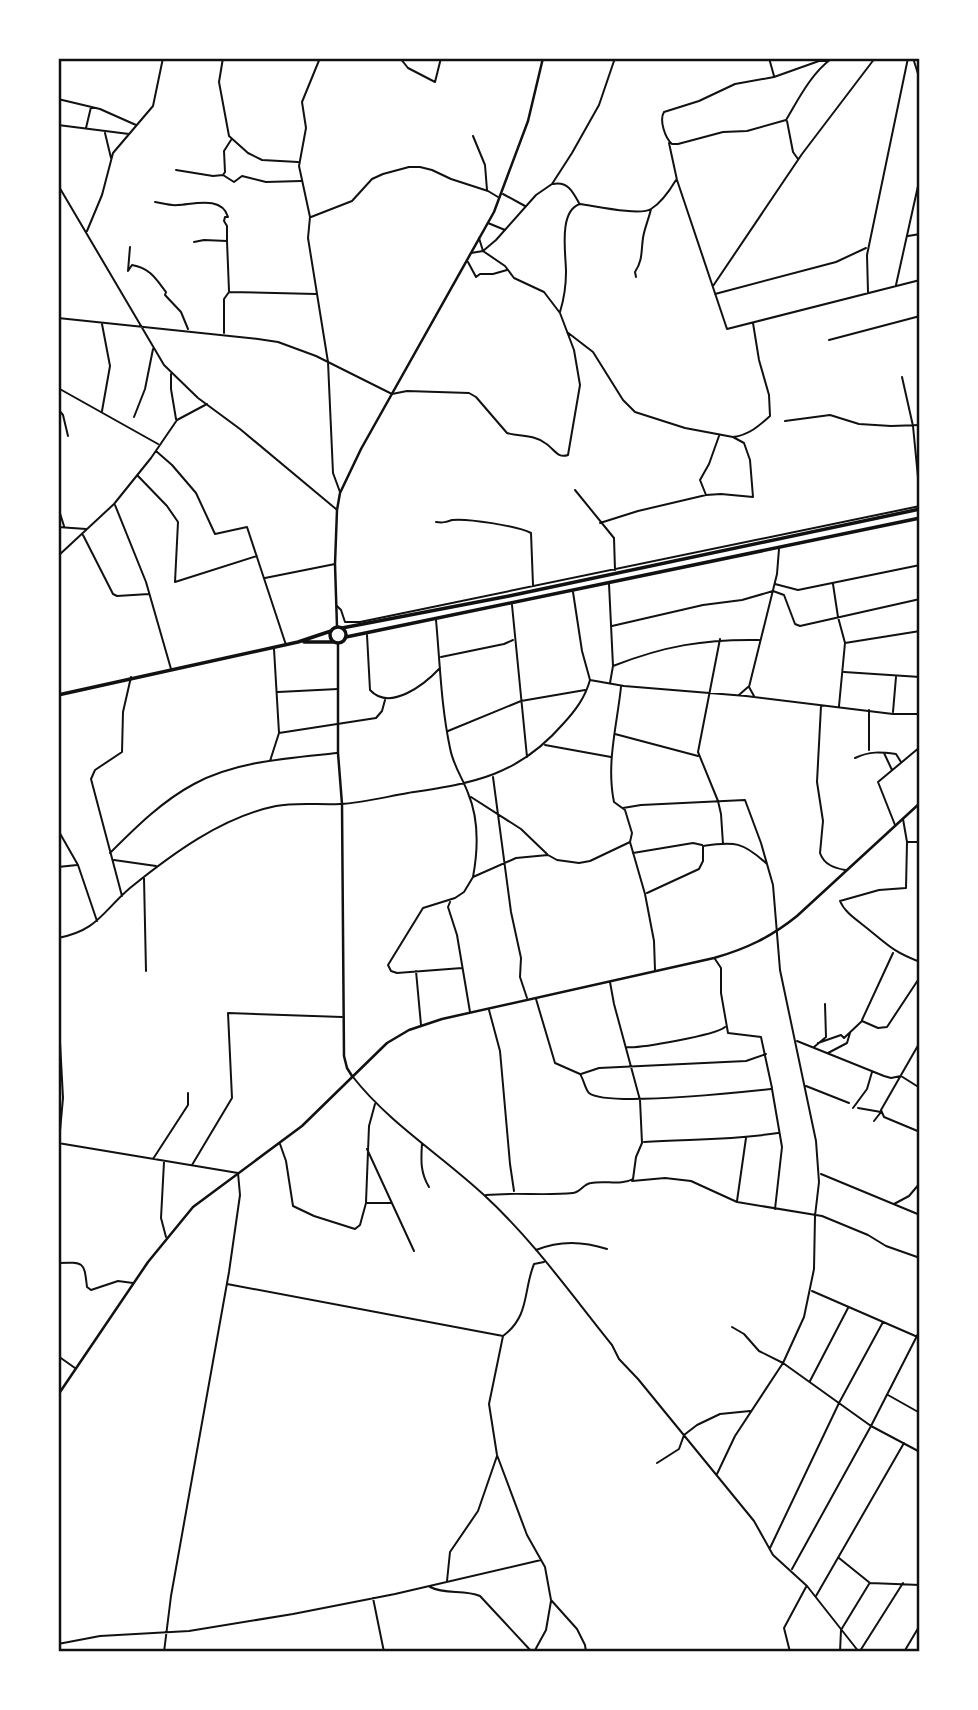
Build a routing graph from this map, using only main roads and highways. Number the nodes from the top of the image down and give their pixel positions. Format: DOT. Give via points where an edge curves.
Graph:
graph roads {
  1 [pos="543,58"];
  2 [pos="920,508"];
  3 [pos="920,519"];
  4 [pos="546,588"];
  5 [pos="547,596"];
  6 [pos="340,627"];
  7 [pos="331,631"];
  8 [pos="346,637"];
  9 [pos="298,642"];
  10 [pos="336,642"];
  11 [pos="58,695"];
  12 [pos="920,803"];
  13 [pos="352,1076"];
  14 [pos="58,1395"];
  1 -- 6 [label="main road" via="528,121 500,199 340,493 335,564"];
  2 -- 4 [label="highway"];
  3 -- 5 [label="highway"];
  4 -- 5 [label="highway"];
  4 -- 6 [label="highway"];
  5 -- 8 [label="highway"];
  6 -- 7 [label="highway"];
  6 -- 8 [label="highway"];
  7 -- 9 [label="highway"];
  7 -- 10 [label="highway"];
  8 -- 10 [label="highway"];
  9 -- 10 [label="highway"];
  9 -- 11 [label="highway"];
  10 -- 13 [label="main road" via="344,1056"];
  12 -- 13 [label="main road" via="776,932 752,946 421,1026 387,1043"];
  13 -- 14 [label="main road" via="302,1126 193,1207 166,1237"];
}
